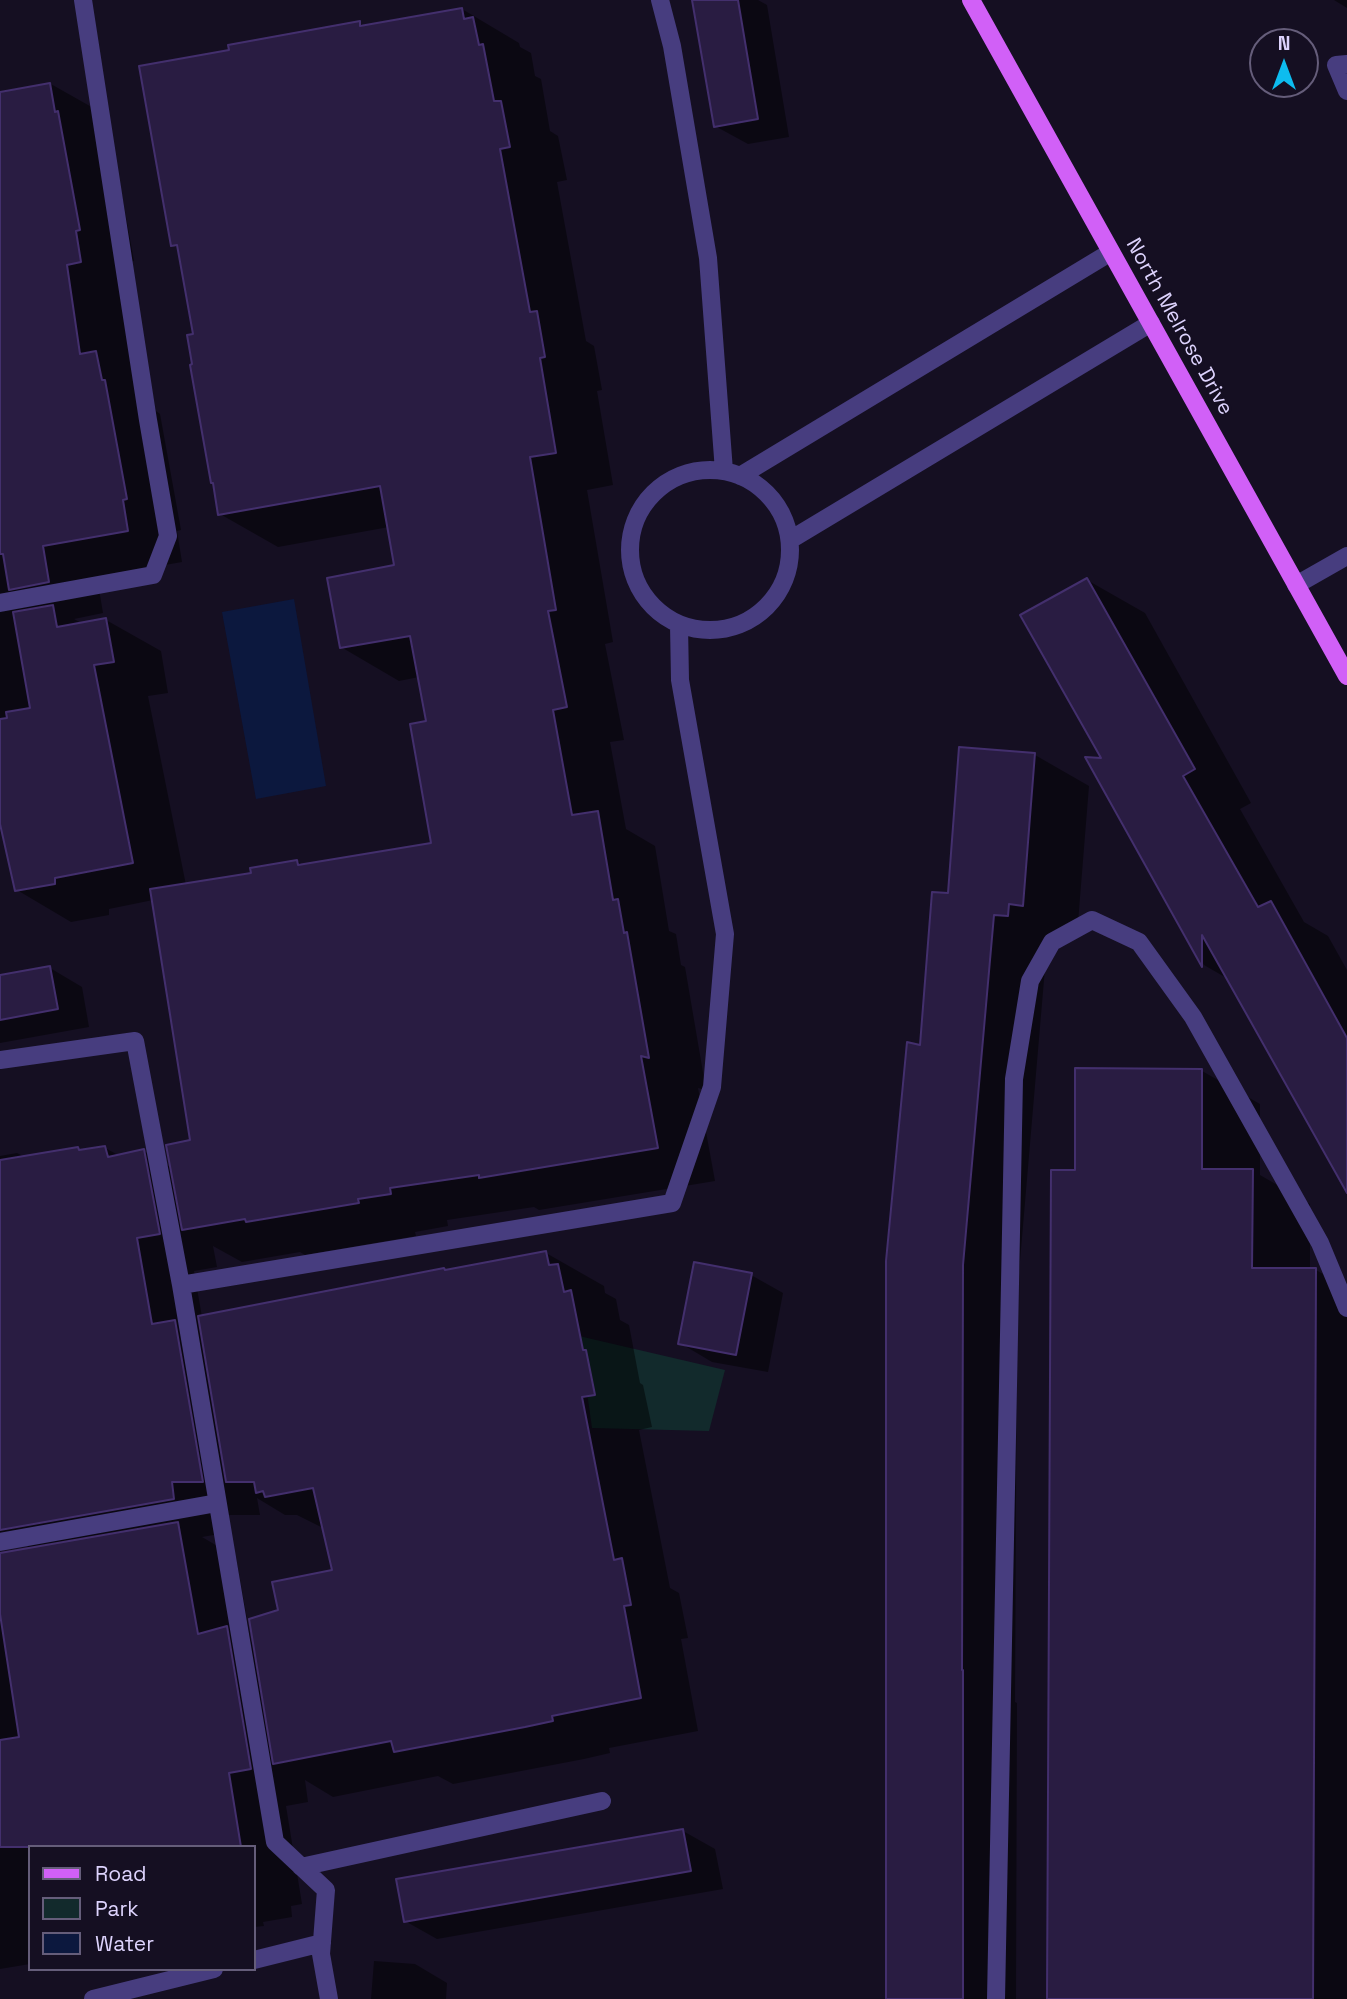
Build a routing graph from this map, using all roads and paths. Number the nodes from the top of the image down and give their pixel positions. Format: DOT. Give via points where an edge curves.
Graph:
graph roads {
  1 [pos="83,0"];
  2 [pos="660,0"];
  3 [pos="971,0"];
  4 [pos="1347,64"];
  5 [pos="1347,91"];
  6 [pos="1111,252"];
  7 [pos="1151,323"];
  8 [pos="732,474"];
  9 [pos="790,540"];
  10 [pos="1347,556"];
  11 [pos="1296,585"];
  12 [pos="0,603"];
  13 [pos="679,625"];
  14 [pos="1347,676"];
  15 [pos="0,1060"];
  16 [pos="180,1285"];
  17 [pos="1347,1308"];
  18 [pos="217,1503"];
  19 [pos="0,1542"];
  20 [pos="601,1801"];
  21 [pos="301,1867"];
  22 [pos="322,1943"];
  23 [pos="256,1959"];
  24 [pos="206,1971"];
  25 [pos="93,1999"];
  26 [pos="329,1999"];
  27 [pos="996,1999"];
  1 -- 12 [label="street" via="168,536 153,575"];
  2 -- 8 [label="street" via="708,258"];
  3 -- 6 [label="main road, North Melrose Drive"];
  4 -- 5 [label="street" via="1336,65"];
  6 -- 7 [label="main road, North Melrose Drive"];
  6 -- 8 [label="street"];
  7 -- 9 [label="street"];
  7 -- 11 [label="main road, North Melrose Drive"];
  8 -- 9 [label="street" via="754,482 771,498 784,517"];
  8 -- 13 [label="street" via="705,470 679,476 656,490 639,511 630,537 630,564 639,590 656,610"];
  9 -- 13 [label="street" via="790,564 783,587 750,621 727,629"];
  10 -- 11 [label="street"];
  11 -- 14 [label="main road, North Melrose Drive"];
  13 -- 16 [label="street" via="680,680 725,934 712,1087 672,1203"];
  15 -- 16 [label="street" via="135,1041"];
  16 -- 18 [label="street"];
  17 -- 27 [label="street" via="1320,1243 1199,1028 1139,942 1092,920 1052,942 1030,981 1014,1079"];
  18 -- 19 [label="street"];
  18 -- 21 [label="street" via="275,1842"];
  20 -- 21 [label="street"];
  21 -- 22 [label="street" via="326,1890"];
  22 -- 23 [label="street"];
  22 -- 26 [label="street"];
  24 -- 25 [label="street"];
}
